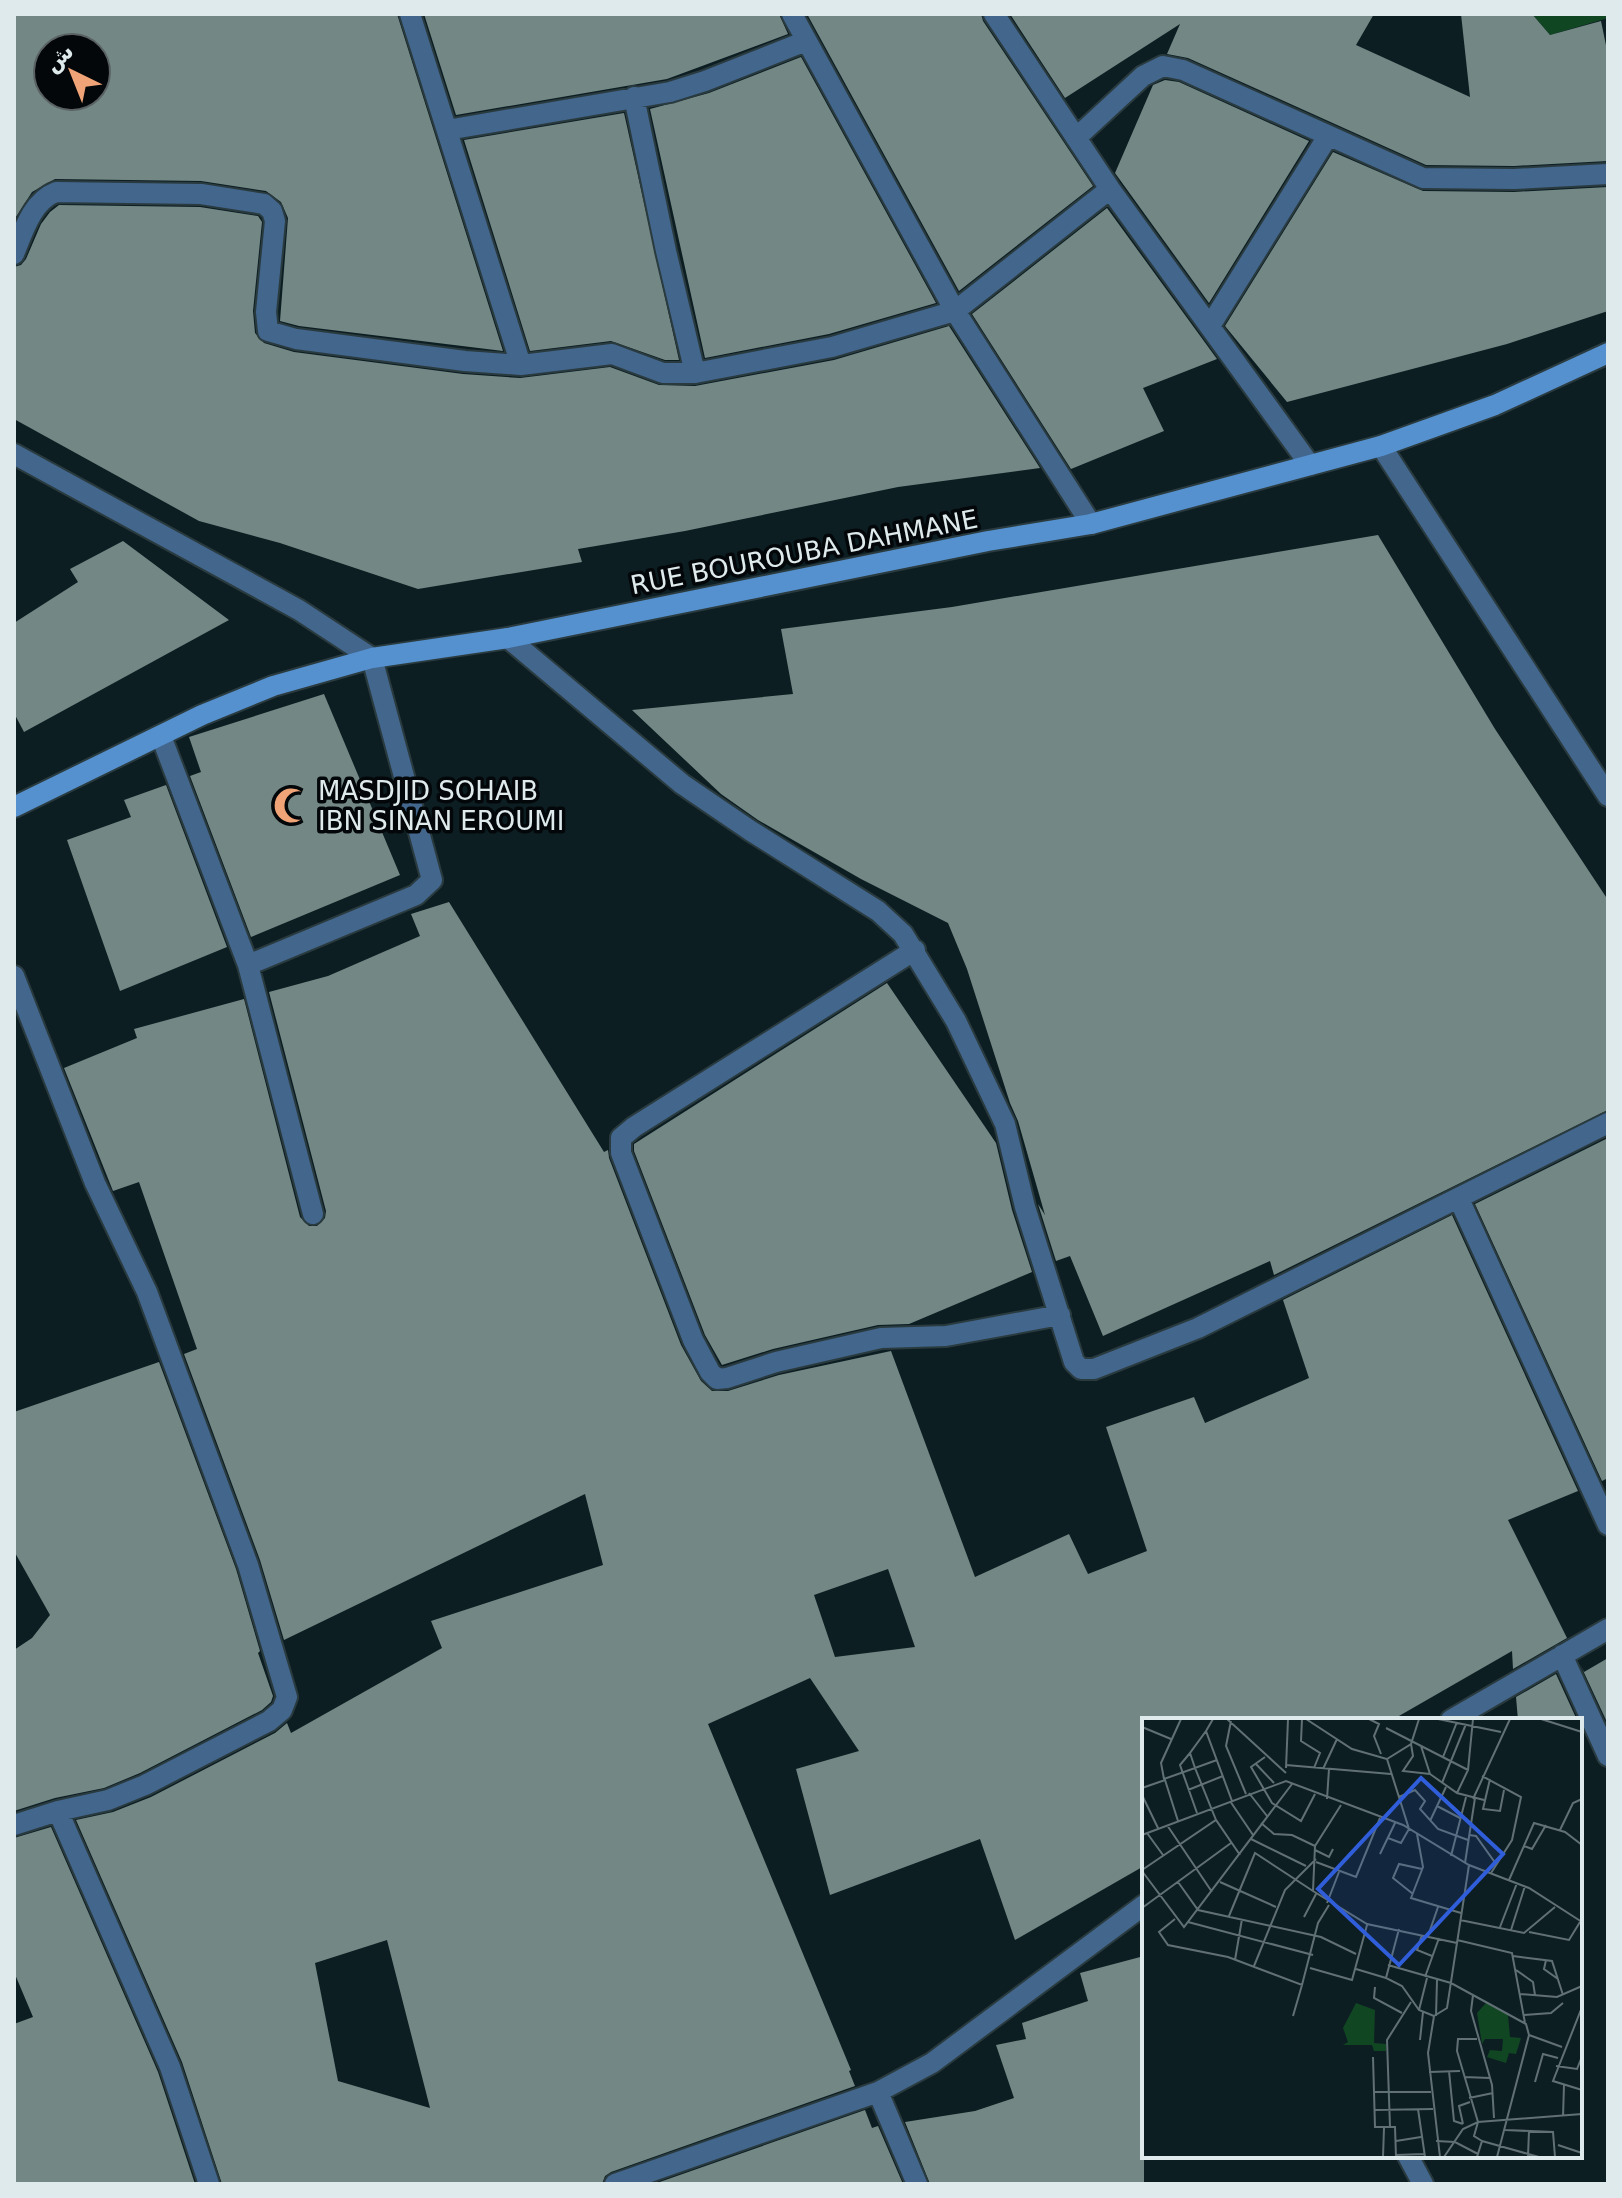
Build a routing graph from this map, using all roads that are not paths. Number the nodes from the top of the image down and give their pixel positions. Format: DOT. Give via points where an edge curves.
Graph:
graph roads {
  1 [pos="410,14"];
  2 [pos="792,14"];
  3 [pos="994,14"];
  4 [pos="806,41"];
  5 [pos="634,97"];
  6 [pos="447,130"];
  7 [pos="1328,136"];
  8 [pos="1076,138"];
  9 [pos="1608,174"];
  10 [pos="1110,189"];
  11 [pos="14,254"];
  12 [pos="955,311"];
  13 [pos="1210,326"];
  14 [pos="1608,353"];
  15 [pos="521,365"];
  16 [pos="695,373"];
  17 [pos="1381,446"];
  18 [pos="14,454"];
  19 [pos="1310,465"];
  20 [pos="1091,524"];
  21 [pos="508,638"];
  22 [pos="372,658"];
  23 [pos="161,736"];
  24 [pos="1608,796"];
  25 [pos="14,807"];
  26 [pos="915,950"];
  27 [pos="248,965"];
  28 [pos="14,976"];
  29 [pos="1608,1123"];
  30 [pos="1459,1199"];
  31 [pos="313,1214"];
  32 [pos="1060,1315"];
  33 [pos="1608,1525"];
  34 [pos="1608,1629"];
  35 [pos="1562,1655"];
  36 [pos="1454,1718"];
  37 [pos="1608,1756"];
  38 [pos="58,1811"];
  39 [pos="14,1825"];
  40 [pos="1142,1906"];
  41 [pos="878,2092"];
  42 [pos="1409,2158"];
  43 [pos="209,2184"];
  44 [pos="615,2184"];
  45 [pos="917,2184"];
  46 [pos="1423,2184"];
  1 -- 6 [label="street"];
  2 -- 4 [label="street"];
  3 -- 8 [label="street"];
  4 -- 5 [label="street" via="705,81"];
  4 -- 12 [label="street"];
  5 -- 6 [label="street"];
  5 -- 16 [label="street"];
  6 -- 15 [label="street"];
  7 -- 8 [label="street" via="1183,70 1163,66 1143,76"];
  7 -- 9 [label="street" via="1423,178"];
  7 -- 13 [label="street"];
  8 -- 10 [label="street"];
  10 -- 12 [label="street"];
  10 -- 13 [label="street"];
  11 -- 15 [label="street" via="43,197 56,192 201,194 264,204 275,221 268,331 296,339"];
  12 -- 16 [label="street" via="832,347"];
  12 -- 20 [label="street"];
  13 -- 19 [label="street"];
  14 -- 17 [label="street, RUE BOUROUBA DAHMANE" via="1495,405"];
  15 -- 16 [label="street" via="612,354 663,373"];
  17 -- 19 [label="street, RUE BOUROUBA DAHMANE"];
  17 -- 24 [label="street"];
  18 -- 22 [label="street" via="299,610"];
  19 -- 20 [label="street, RUE BOUROUBA DAHMANE"];
  20 -- 21 [label="street, RUE BOUROUBA DAHMANE"];
  21 -- 22 [label="street, RUE BOUROUBA DAHMANE"];
  21 -- 26 [label="street" via="682,784 878,911"];
  22 -- 23 [label="street, RUE BOUROUBA DAHMANE" via="273,686"];
  22 -- 27 [label="street" via="432,880 416,895"];
  23 -- 25 [label="street, RUE BOUROUBA DAHMANE"];
  23 -- 27 [label="street"];
  26 -- 32 [label="street" via="1005,1124"];
  26 -- 32 [label="street" via="621,1138 621,1153 693,1340 717,1379 881,1338 946,1336"];
  27 -- 31 [label="street"];
  28 -- 38 [label="street" via="95,1183 147,1292 248,1565 287,1697 269,1721 145,1785"];
  29 -- 30 [label="street"];
  30 -- 32 [label="street" via="1198,1328 1094,1369 1081,1369 1074,1362"];
  30 -- 33 [label="street"];
  34 -- 35 [label="street"];
  35 -- 36 [label="street"];
  35 -- 37 [label="street"];
  38 -- 39 [label="street"];
  38 -- 43 [label="street" via="170,2067"];
  40 -- 41 [label="street" via="932,2063"];
  41 -- 44 [label="street"];
  41 -- 45 [label="street"];
  42 -- 46 [label="street"];
}
